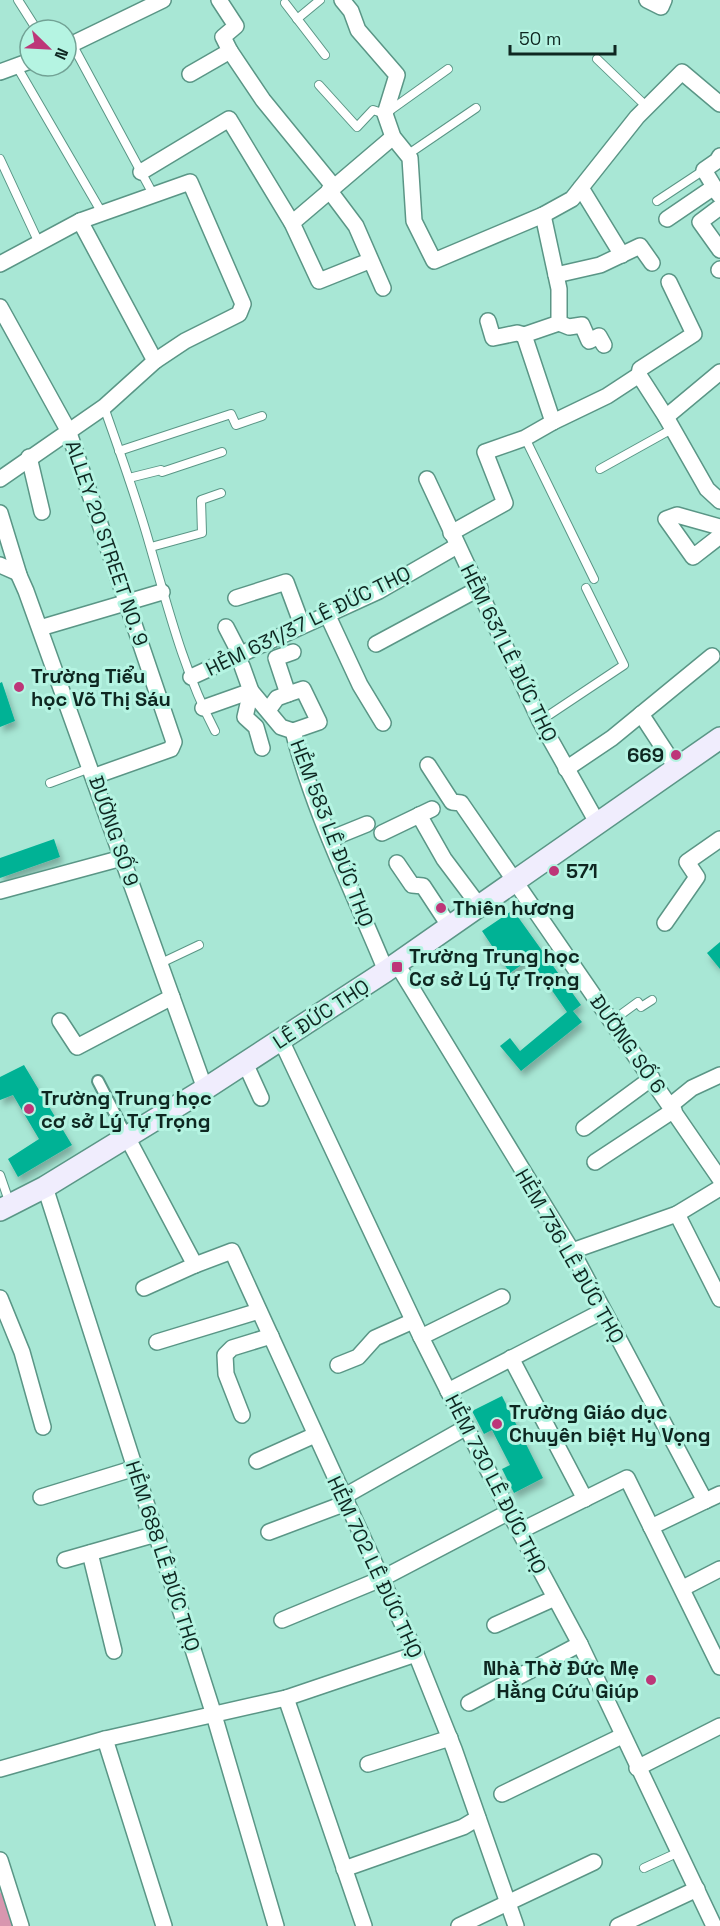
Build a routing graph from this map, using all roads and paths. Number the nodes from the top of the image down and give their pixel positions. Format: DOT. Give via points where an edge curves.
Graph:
graph roads {
  1 [pos="18,0"];
  2 [pos="163,0"];
  3 [pos="219,0"];
  4 [pos="320,0"];
  5 [pos="342,0"];
  6 [pos="285,3"];
  7 [pos="134,6"];
  8 [pos="29,18"];
  9 [pos="297,19"];
  10 [pos="78,40"];
  11 [pos="230,51"];
  12 [pos="325,55"];
  13 [pos="597,59"];
  14 [pos="78,62"];
  15 [pos="18,65"];
  16 [pos="448,69"];
  17 [pos="0,72"];
  18 [pos="190,74"];
  19 [pos="31,78"];
  20 [pos="319,85"];
  21 [pos="720,104"];
  22 [pos="647,107"];
  23 [pos="476,108"];
  24 [pos="385,114"];
  25 [pos="393,137"];
  26 [pos="407,154"];
  27 [pos="720,156"];
  28 [pos="0,159"];
  29 [pos="704,170"];
  30 [pos="141,172"];
  31 [pos="332,188"];
  32 [pos="581,188"];
  33 [pos="717,192"];
  34 [pos="153,194"];
  35 [pos="657,201"];
  36 [pos="720,207"];
  37 [pos="102,213"];
  38 [pos="543,215"];
  39 [pos="667,219"];
  40 [pos="80,222"];
  41 [pos="292,223"];
  42 [pos="39,243"];
  43 [pos="720,250"];
  44 [pos="622,255"];
  45 [pos="369,261"];
  46 [pos="651,263"];
  47 [pos="0,264"];
  48 [pos="556,275"];
  49 [pos="669,282"];
  50 [pos="383,288"];
  51 [pos="0,307"];
  52 [pos="488,321"];
  53 [pos="559,323"];
  54 [pos="524,335"];
  55 [pos="604,345"];
  56 [pos="155,361"];
  57 [pos="720,372"];
  58 [pos="639,375"];
  59 [pos="104,407"];
  60 [pos="262,416"];
  61 [pos="553,422"];
  62 [pos="669,423"];
  63 [pos="68,430"];
  64 [pos="525,438"];
  65 [pos="119,451"];
  66 [pos="222,452"];
  67 [pos="29,458"];
  68 [pos="600,469"];
  69 [pos="129,478"];
  70 [pos="0,479"];
  71 [pos="427,479"];
  72 [pos="220,493"];
  73 [pos="720,501"];
  74 [pos="42,512"];
  75 [pos="0,513"];
  76 [pos="720,527"];
  77 [pos="720,536"];
  78 [pos="454,540"];
  79 [pos="151,547"];
  80 [pos="0,565"];
  81 [pos="19,574"];
  82 [pos="594,579"];
  83 [pos="480,588"];
  84 [pos="586,588"];
  85 [pos="162,592"];
  86 [pos="236,598"];
  87 [pos="127,601"];
  88 [pos="327,614"];
  89 [pos="302,626"];
  90 [pos="226,627"];
  91 [pos="40,628"];
  92 [pos="376,644"];
  93 [pos="293,652"];
  94 [pos="712,656"];
  95 [pos="241,660"];
  96 [pos="190,677"];
  97 [pos="251,691"];
  98 [pos="296,691"];
  99 [pos="202,708"];
  100 [pos="268,709"];
  101 [pos="641,714"];
  102 [pos="540,721"];
  103 [pos="383,723"];
  104 [pos="214,731"];
  105 [pos="293,731"];
  106 [pos="717,745"];
  107 [pos="262,748"];
  108 [pos="428,765"];
  109 [pos="566,769"];
  110 [pos="677,769"];
  111 [pos="93,772"];
  112 [pos="50,783"];
  113 [pos="367,824"];
  114 [pos="598,824"];
  115 [pos="382,833"];
  116 [pos="330,839"];
  117 [pos="720,839"];
  118 [pos="122,858"];
  119 [pos="397,863"];
  120 [pos="516,880"];
  121 [pos="0,891"];
  122 [pos="480,907"];
  123 [pos="666,923"];
  124 [pos="450,927"];
  125 [pos="199,945"];
  126 [pos="161,963"];
  127 [pos="392,968"];
  128 [pos="172,997"];
  129 [pos="652,1000"];
  130 [pos="60,1021"];
  131 [pos="612,1022"];
  132 [pos="281,1040"];
  133 [pos="244,1063"];
  134 [pos="720,1075"];
  135 [pos="652,1078"];
  136 [pos="98,1081"];
  137 [pos="205,1089"];
  138 [pos="261,1098"];
  139 [pos="672,1107"];
  140 [pos="584,1128"];
  141 [pos="126,1137"];
  142 [pos="595,1162"];
  143 [pos="0,1175"];
  144 [pos="720,1179"];
  145 [pos="45,1187"];
  146 [pos="720,1188"];
  147 [pos="5,1208"];
  148 [pos="677,1214"];
  149 [pos="572,1251"];
  150 [pos="195,1265"];
  151 [pos="144,1288"];
  152 [pos="502,1297"];
  153 [pos="0,1298"];
  154 [pos="720,1299"];
  155 [pos="260,1311"];
  156 [pos="603,1311"];
  157 [pos="413,1321"];
  158 [pos="271,1336"];
  159 [pos="421,1337"];
  160 [pos="156,1342"];
  161 [pos="511,1359"];
  162 [pos="338,1365"];
  163 [pos="448,1391"];
  164 [pos="242,1414"];
  165 [pos="43,1427"];
  166 [pos="465,1428"];
  167 [pos="315,1435"];
  168 [pos="257,1461"];
  169 [pos="135,1468"];
  170 [pos="720,1494"];
  171 [pos="41,1497"];
  172 [pos="585,1499"];
  173 [pos="344,1500"];
  174 [pos="705,1501"];
  175 [pos="508,1512"];
  176 [pos="651,1527"];
  177 [pos="520,1531"];
  178 [pos="268,1532"];
  179 [pos="156,1534"];
  180 [pos="90,1553"];
  181 [pos="65,1560"];
  182 [pos="720,1569"];
  183 [pos="381,1579"];
  184 [pos="683,1588"];
  185 [pos="555,1598"];
  186 [pos="282,1620"];
  187 [pos="495,1625"];
  188 [pos="580,1644"];
  189 [pos="114,1651"];
  190 [pos="416,1654"];
  191 [pos="720,1667"];
  192 [pos="286,1698"];
  193 [pos="469,1703"];
  194 [pos="214,1715"];
  195 [pos="720,1726"];
  196 [pos="622,1736"];
  197 [pos="450,1738"];
  198 [pos="105,1739"];
  199 [pos="368,1764"];
  200 [pos="0,1768"];
  201 [pos="637,1768"];
  202 [pos="502,1794"];
  203 [pos="478,1818"];
  204 [pos="679,1852"];
  205 [pos="0,1860"];
  206 [pos="594,1862"];
  207 [pos="644,1868"];
  208 [pos="344,1869"];
  209 [pos="3,1881"];
  210 [pos="697,1889"];
  211 [pos="508,1903"];
  212 [pos="21,1926"];
  213 [pos="164,1926"];
  214 [pos="276,1926"];
  215 [pos="364,1926"];
  216 [pos="459,1926"];
  217 [pos="516,1926"];
  218 [pos="618,1926"];
  219 [pos="714,1926"];
  1 -- 8 [label="lane"];
  2 -- 7 [label="street"];
  3 -- 11 [label="street" via="236,26 223,37"];
  4 -- 9 [label="lane"];
  5 -- 24 [label="street" via="358,30 397,75"];
  6 -- 9 [label="lane"];
  7 -- 10 [label="street"];
  9 -- 12 [label="lane"];
  11 -- 18 [label="street"];
  11 -- 31 [label="street"];
  13 -- 22 [label="lane"];
  14 -- 30 [label="lane"];
  15 -- 17 [label="street"];
  16 -- 24 [label="lane"];
  19 -- 37 [label="lane"];
  20 -- 24 [label="lane" via="357,127 373,110"];
  21 -- 22 [label="street" via="682,72"];
  22 -- 32 [label="street"];
  23 -- 26 [label="lane"];
  24 -- 25 [label="street"];
  25 -- 26 [label="street"];
  25 -- 31 [label="street"];
  26 -- 38 [label="street" via="414,221 434,261"];
  27 -- 29 [label="street"];
  28 -- 42 [label="lane"];
  29 -- 33 [label="street"];
  29 -- 35 [label="lane"];
  30 -- 34 [label="lane"];
  30 -- 41 [label="street" via="229,118"];
  31 -- 41 [label="street"];
  31 -- 45 [label="street" via="356,226"];
  32 -- 38 [label="street" via="572,199"];
  32 -- 44 [label="street"];
  33 -- 39 [label="street"];
  34 -- 37 [label="street"];
  34 -- 56 [label="street" via="186,182 192,184 243,304 239,314 185,340"];
  36 -- 43 [label="street" via="700,222"];
  37 -- 40 [label="street"];
  38 -- 48 [label="street"];
  40 -- 42 [label="street"];
  40 -- 56 [label="street"];
  41 -- 45 [label="street" via="320,281"];
  42 -- 47 [label="street"];
  44 -- 46 [label="street" via="640,246"];
  44 -- 48 [label="street" via="600,265"];
  45 -- 50 [label="street"];
  48 -- 53 [label="street"];
  49 -- 58 [label="street" via="694,334 640,369"];
  51 -- 63 [label="street, ALLEY 20 STREET NO. 9"];
  52 -- 54 [label="street" via="493,338"];
  53 -- 54 [label="street"];
  53 -- 55 [label="street" via="569,327 582,325 588,341 599,336"];
  54 -- 61 [label="street"];
  56 -- 59 [label="street"];
  57 -- 62 [label="street"];
  58 -- 61 [label="street" via="607,396"];
  58 -- 62 [label="street"];
  59 -- 63 [label="street"];
  59 -- 65 [label="lane"];
  60 -- 65 [label="lane" via="236,425 231,414"];
  61 -- 64 [label="street"];
  62 -- 68 [label="lane"];
  62 -- 73 [label="street" via="707,489"];
  63 -- 67 [label="street"];
  63 -- 87 [label="street, ALLEY 20 STREET NO. 9"];
  64 -- 78 [label="street, HẺM 631/37 LÊ ĐỨC THỌ" via="485,452 506,502"];
  64 -- 82 [label="lane"];
  65 -- 69 [label="lane"];
  66 -- 69 [label="lane" via="162,472"];
  67 -- 70 [label="street"];
  67 -- 74 [label="street"];
  69 -- 79 [label="lane"];
  71 -- 78 [label="street, HẺM 631 LÊ ĐỨC THỌ"];
  72 -- 79 [label="lane" via="201,500 202,533"];
  75 -- 81 [label="street, ĐƯỜNG SỐ 9"];
  76 -- 77 [label="street" via="677,515 666,519 693,557"];
  78 -- 83 [label="street, HẺM 631 LÊ ĐỨC THỌ"];
  78 -- 88 [label="street, HẺM 631/37 LÊ ĐỨC THỌ" via="379,591"];
  79 -- 85 [label="lane"];
  80 -- 81 [label="street"];
  81 -- 91 [label="street, ĐƯỜNG SỐ 9"];
  83 -- 92 [label="street"];
  83 -- 102 [label="street, HẺM 631 LÊ ĐỨC THỌ"];
  84 -- 102 [label="lane" via="624,665"];
  85 -- 87 [label="street"];
  85 -- 96 [label="lane"];
  86 -- 89 [label="street" via="286,582"];
  87 -- 91 [label="street"];
  87 -- 111 [label="street, ALLEY 20 STREET NO. 9" via="174,746"];
  88 -- 89 [label="street, HẺM 631/37 LÊ ĐỨC THỌ"];
  88 -- 103 [label="street" via="360,685"];
  89 -- 95 [label="street, HẺM 631/37 LÊ ĐỨC THỌ"];
  90 -- 95 [label="street"];
  91 -- 111 [label="street, ĐƯỜNG SỐ 9"];
  93 -- 98 [label="street" via="276,658"];
  94 -- 101 [label="street"];
  95 -- 96 [label="street, HẺM 631/37 LÊ ĐỨC THỌ"];
  95 -- 97 [label="street"];
  96 -- 99 [label="lane"];
  97 -- 99 [label="street"];
  97 -- 100 [label="street, HẺM 583 LÊ ĐỨC THỌ"];
  97 -- 107 [label="street" via="245,717 256,727"];
  98 -- 100 [label="street" via="277,698"];
  98 -- 105 [label="street" via="319,722"];
  99 -- 104 [label="lane"];
  100 -- 105 [label="street, HẺM 583 LÊ ĐỨC THỌ" via="281,727"];
  101 -- 109 [label="street"];
  101 -- 110 [label="street"];
  102 -- 109 [label="street, HẺM 631 LÊ ĐỨC THỌ"];
  105 -- 116 [label="street, HẺM 583 LÊ ĐỨC THỌ"];
  106 -- 110 [label="main road, LÊ ĐỨC THỌ"];
  108 -- 120 [label="street, ĐƯỜNG SỐ 6" via="452,802 461,803"];
  109 -- 114 [label="street, HẺM 631 LÊ ĐỨC THỌ"];
  110 -- 114 [label="main road, LÊ ĐỨC THỌ"];
  111 -- 112 [label="lane"];
  111 -- 118 [label="street, ĐƯỜNG SỐ 9"];
  113 -- 116 [label="street"];
  114 -- 120 [label="main road, LÊ ĐỨC THỌ"];
  115 -- 122 [label="street" via="426,812 444,859"];
  116 -- 127 [label="street, HẺM 583 LÊ ĐỨC THỌ"];
  117 -- 123 [label="street" via="687,862 697,877"];
  118 -- 121 [label="street"];
  118 -- 126 [label="street, ĐƯỜNG SỐ 9"];
  119 -- 124 [label="street" via="412,885 423,886"];
  120 -- 122 [label="main road, LÊ ĐỨC THỌ"];
  120 -- 131 [label="street, ĐƯỜNG SỐ 6"];
  122 -- 124 [label="main road, LÊ ĐỨC THỌ"];
  124 -- 127 [label="main road, LÊ ĐỨC THỌ"];
  125 -- 126 [label="lane"];
  126 -- 128 [label="street, ĐƯỜNG SỐ 9"];
  127 -- 132 [label="main road, LÊ ĐỨC THỌ"];
  127 -- 149 [label="street, HẺM 736 LÊ ĐỨC THỌ"];
  128 -- 130 [label="street" via="77,1047"];
  128 -- 137 [label="street, ĐƯỜNG SỐ 9"];
  129 -- 131 [label="lane" via="641,1007 638,1002"];
  131 -- 135 [label="street, ĐƯỜNG SỐ 6"];
  132 -- 133 [label="main road, LÊ ĐỨC THỌ"];
  132 -- 157 [label="street, HẺM 730 LÊ ĐỨC THỌ"];
  133 -- 137 [label="main road, LÊ ĐỨC THỌ"];
  133 -- 138 [label="street"];
  134 -- 139 [label="street" via="692,1088"];
  135 -- 139 [label="street, ĐƯỜNG SỐ 6"];
  135 -- 140 [label="street"];
  136 -- 141 [label="street"];
  137 -- 141 [label="main road, LÊ ĐỨC THỌ"];
  139 -- 142 [label="street"];
  139 -- 144 [label="street, ĐƯỜNG SỐ 6"];
  141 -- 145 [label="main road, LÊ ĐỨC THỌ"];
  141 -- 150 [label="street"];
  143 -- 147 [label="lane"];
  145 -- 147 [label="main road, LÊ ĐỨC THỌ"];
  145 -- 169 [label="street, HẺM 688 LÊ ĐỨC THỌ"];
  146 -- 148 [label="street"];
  148 -- 149 [label="street"];
  148 -- 154 [label="street"];
  149 -- 156 [label="street, HẺM 736 LÊ ĐỨC THỌ"];
  150 -- 151 [label="street, HẺM 702 LÊ ĐỨC THỌ"];
  150 -- 155 [label="street, HẺM 702 LÊ ĐỨC THỌ" via="232,1251"];
  152 -- 159 [label="street"];
  153 -- 165 [label="street" via="22,1352"];
  155 -- 158 [label="street, HẺM 702 LÊ ĐỨC THỌ"];
  155 -- 160 [label="street"];
  156 -- 161 [label="street"];
  156 -- 174 [label="street, HẺM 736 LÊ ĐỨC THỌ"];
  157 -- 159 [label="street, HẺM 730 LÊ ĐỨC THỌ"];
  157 -- 162 [label="street" via="375,1338 358,1357"];
  158 -- 164 [label="street" via="232,1348 225,1354 225,1374"];
  158 -- 167 [label="street, HẺM 702 LÊ ĐỨC THỌ"];
  159 -- 163 [label="street, HẺM 730 LÊ ĐỨC THỌ"];
  161 -- 163 [label="street"];
  161 -- 172 [label="street"];
  163 -- 166 [label="street, HẺM 730 LÊ ĐỨC THỌ"];
  166 -- 173 [label="street"];
  166 -- 175 [label="street, HẺM 730 LÊ ĐỨC THỌ"];
  167 -- 168 [label="street"];
  167 -- 173 [label="street, HẺM 702 LÊ ĐỨC THỌ"];
  169 -- 171 [label="street"];
  169 -- 179 [label="street, HẺM 688 LÊ ĐỨC THỌ"];
  170 -- 174 [label="street"];
  172 -- 176 [label="street" via="627,1478"];
  172 -- 177 [label="street"];
  173 -- 178 [label="street"];
  173 -- 183 [label="street, HẺM 702 LÊ ĐỨC THỌ"];
  174 -- 176 [label="street"];
  175 -- 177 [label="street, HẺM 730 LÊ ĐỨC THỌ"];
  175 -- 183 [label="street"];
  176 -- 184 [label="street"];
  177 -- 185 [label="street, HẺM 730 LÊ ĐỨC THỌ"];
  179 -- 180 [label="street"];
  179 -- 194 [label="street, HẺM 688 LÊ ĐỨC THỌ"];
  180 -- 181 [label="street"];
  180 -- 189 [label="street"];
  182 -- 184 [label="street"];
  183 -- 186 [label="street"];
  183 -- 190 [label="street, HẺM 702 LÊ ĐỨC THỌ"];
  184 -- 191 [label="street"];
  185 -- 187 [label="street"];
  185 -- 188 [label="street, HẺM 730 LÊ ĐỨC THỌ"];
  188 -- 193 [label="street"];
  188 -- 196 [label="street, HẺM 730 LÊ ĐỨC THỌ"];
  190 -- 192 [label="street"];
  190 -- 197 [label="street, HẺM 702 LÊ ĐỨC THỌ"];
  192 -- 194 [label="street"];
  192 -- 208 [label="street"];
  194 -- 198 [label="street"];
  194 -- 214 [label="street, HẺM 688 LÊ ĐỨC THỌ"];
  195 -- 201 [label="street"];
  196 -- 201 [label="street, HẺM 730 LÊ ĐỨC THỌ"];
  196 -- 202 [label="street"];
  197 -- 199 [label="street"];
  197 -- 203 [label="street, HẺM 702 LÊ ĐỨC THỌ"];
  198 -- 200 [label="street"];
  198 -- 213 [label="street"];
  201 -- 204 [label="street, HẺM 730 LÊ ĐỨC THỌ"];
  203 -- 208 [label="street" via="463,1827"];
  203 -- 211 [label="street, HẺM 702 LÊ ĐỨC THỌ"];
  204 -- 207 [label="lane"];
  204 -- 210 [label="street, HẺM 730 LÊ ĐỨC THỌ"];
  205 -- 209 [label="street"];
  206 -- 211 [label="street"];
  208 -- 215 [label="street"];
  209 -- 212 [label="street"];
  210 -- 218 [label="street"];
  210 -- 219 [label="street, HẺM 730 LÊ ĐỨC THỌ"];
  211 -- 216 [label="street"];
  211 -- 217 [label="street, HẺM 702 LÊ ĐỨC THỌ"];
}
